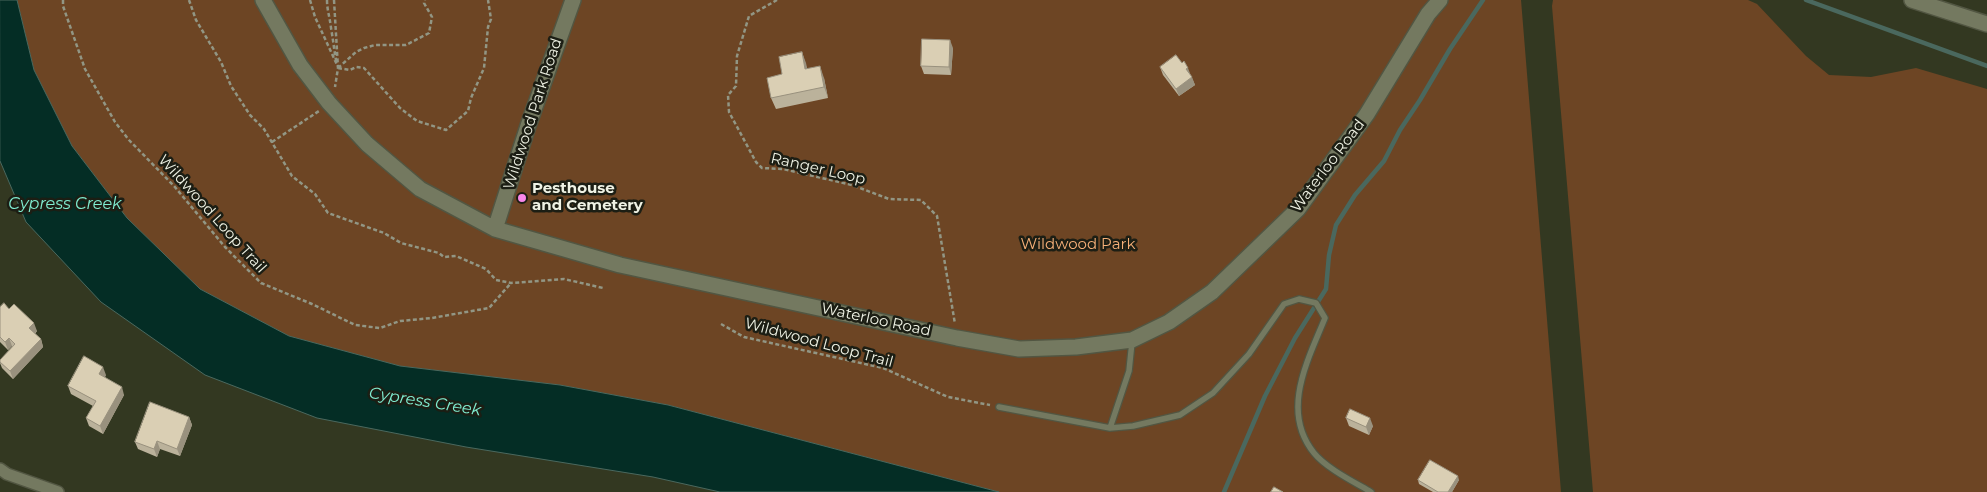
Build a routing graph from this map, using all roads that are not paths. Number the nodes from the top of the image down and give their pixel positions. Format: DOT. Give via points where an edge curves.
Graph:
graph roads {
  1 [pos="262,0"];
  2 [pos="572,0"];
  3 [pos="1440,0"];
  4 [pos="1912,0"];
  5 [pos="1987,24"];
  6 [pos="495,230"];
  7 [pos="1132,340"];
  8 [pos="999,407"];
  9 [pos="1110,428"];
  10 [pos="0,469"];
  11 [pos="58,492"];
  12 [pos="1371,492"];
  1 -- 6 [label="street, Waterloo Road" via="300,65 329,103 368,144 420,189"];
  2 -- 6 [label="street, Wildwood Park Road"];
  3 -- 7 [label="street, Waterloo Road" via="1428,14 1367,114 1298,209 1212,292 1169,322"];
  4 -- 5 [label="street"];
  6 -- 7 [label="street, Waterloo Road" via="620,265 1019,349 1076,347"];
  7 -- 9 [label="lane" via="1129,371"];
  8 -- 9 [label="lane"];
  9 -- 12 [label="lane" via="1180,415 1213,394 1248,354 1284,304 1300,299 1316,303 1325,318 1301,376 1298,407 1302,434 1314,454"];
  10 -- 11 [label="street"];
}
